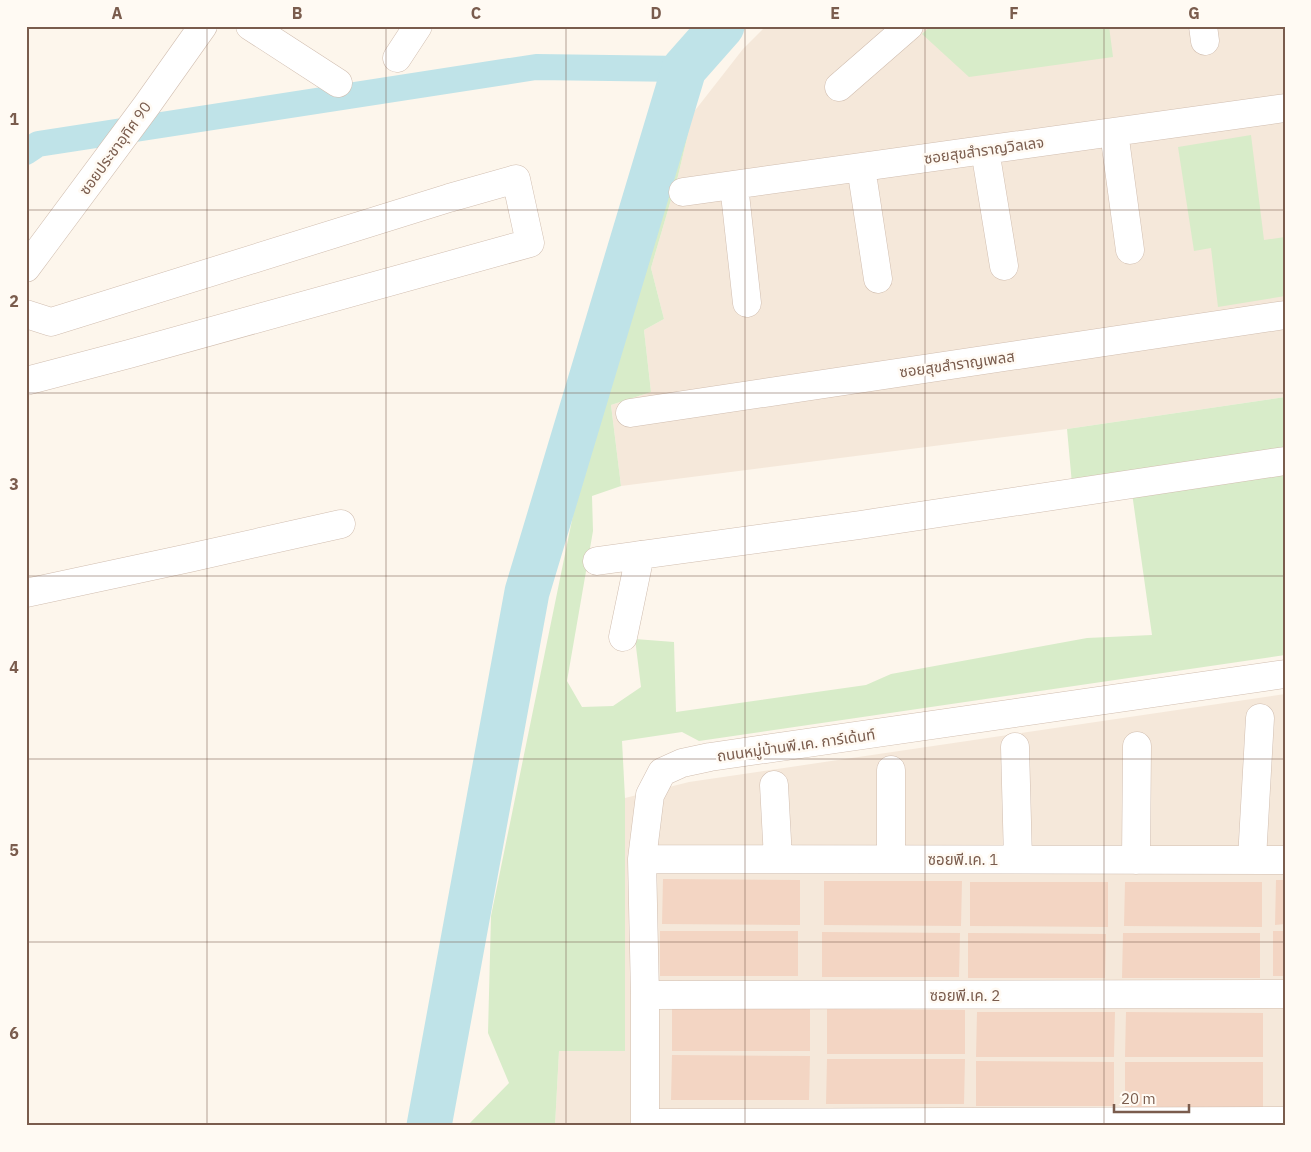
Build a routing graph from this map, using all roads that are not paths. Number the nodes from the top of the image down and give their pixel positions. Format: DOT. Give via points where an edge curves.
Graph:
graph roads {
  1 [pos="250,26"];
  2 [pos="418,26"];
  3 [pos="908,26"];
  4 [pos="197,29"];
  5 [pos="397,58"];
  6 [pos="338,83"];
  7 [pos="839,87"];
  8 [pos="1285,108"];
  9 [pos="1114,132"];
  10 [pos="985,150"];
  11 [pos="861,168"];
  12 [pos="734,185"];
  13 [pos="683,192"];
  14 [pos="1130,250"];
  15 [pos="1004,266"];
  16 [pos="26,268"];
  17 [pos="878,279"];
  18 [pos="747,303"];
  19 [pos="26,314"];
  20 [pos="1285,315"];
  21 [pos="26,381"];
  22 [pos="630,412"];
  23 [pos="1285,461"];
  24 [pos="341,524"];
  25 [pos="640,555"];
  26 [pos="597,561"];
  27 [pos="26,592"];
  28 [pos="623,637"];
  29 [pos="1285,674"];
  30 [pos="1260,718"];
  31 [pos="1137,746"];
  32 [pos="1015,747"];
  33 [pos="891,770"];
  34 [pos="774,785"];
  35 [pos="642,859"];
  36 [pos="778,859"];
  37 [pos="1018,859"];
  38 [pos="891,860"];
  39 [pos="1136,860"];
  40 [pos="1252,860"];
  41 [pos="1285,860"];
  42 [pos="1285,994"];
  43 [pos="645,996"];
  44 [pos="1285,1121"];
  45 [pos="645,1124"];
  1 -- 6 [label="street"];
  2 -- 5 [label="street"];
  3 -- 7 [label="street"];
  4 -- 16 [label="street, ซอยประชาอุทิศ 90" via="147,105"];
  8 -- 9 [label="street, ซอยสุขสำราญวิลเลจ"];
  9 -- 10 [label="street, ซอยสุขสำราญวิลเลจ"];
  9 -- 14 [label="street"];
  10 -- 11 [label="street, ซอยสุขสำราญวิลเลจ"];
  10 -- 15 [label="street"];
  11 -- 12 [label="street, ซอยสุขสำราญวิลเลจ"];
  11 -- 17 [label="street"];
  12 -- 13 [label="street, ซอยสุขสำราญวิลเลจ"];
  12 -- 18 [label="street"];
  19 -- 21 [label="street" via="51,322 516,179 530,243"];
  20 -- 22 [label="street, ซอยสุขสำราญเพลส"];
  23 -- 25 [label="street"];
  24 -- 27 [label="street"];
  25 -- 26 [label="street"];
  25 -- 28 [label="street"];
  29 -- 35 [label="street, ถนนหมู่บ้านพี.เค. การ์เด้นท์" via="682,763 662,772 650,796"];
  30 -- 40 [label="street"];
  31 -- 39 [label="street"];
  32 -- 37 [label="street"];
  33 -- 38 [label="street"];
  34 -- 36 [label="street"];
  35 -- 36 [label="street, ซอยพี.เค. 1"];
  35 -- 43 [label="street, ถนนหมู่บ้านพี.เค. การ์เด้นท์"];
  36 -- 38 [label="street, ซอยพี.เค. 1"];
  37 -- 38 [label="street, ซอยพี.เค. 1"];
  37 -- 39 [label="street, ซอยพี.เค. 1"];
  39 -- 40 [label="street, ซอยพี.เค. 1"];
  40 -- 41 [label="street, ซอยพี.เค. 1"];
  42 -- 43 [label="street, ซอยพี.เค. 2"];
  43 -- 45 [label="street, ถนนหมู่บ้านพี.เค. การ์เด้นท์"];
  44 -- 45 [label="street"];
}
